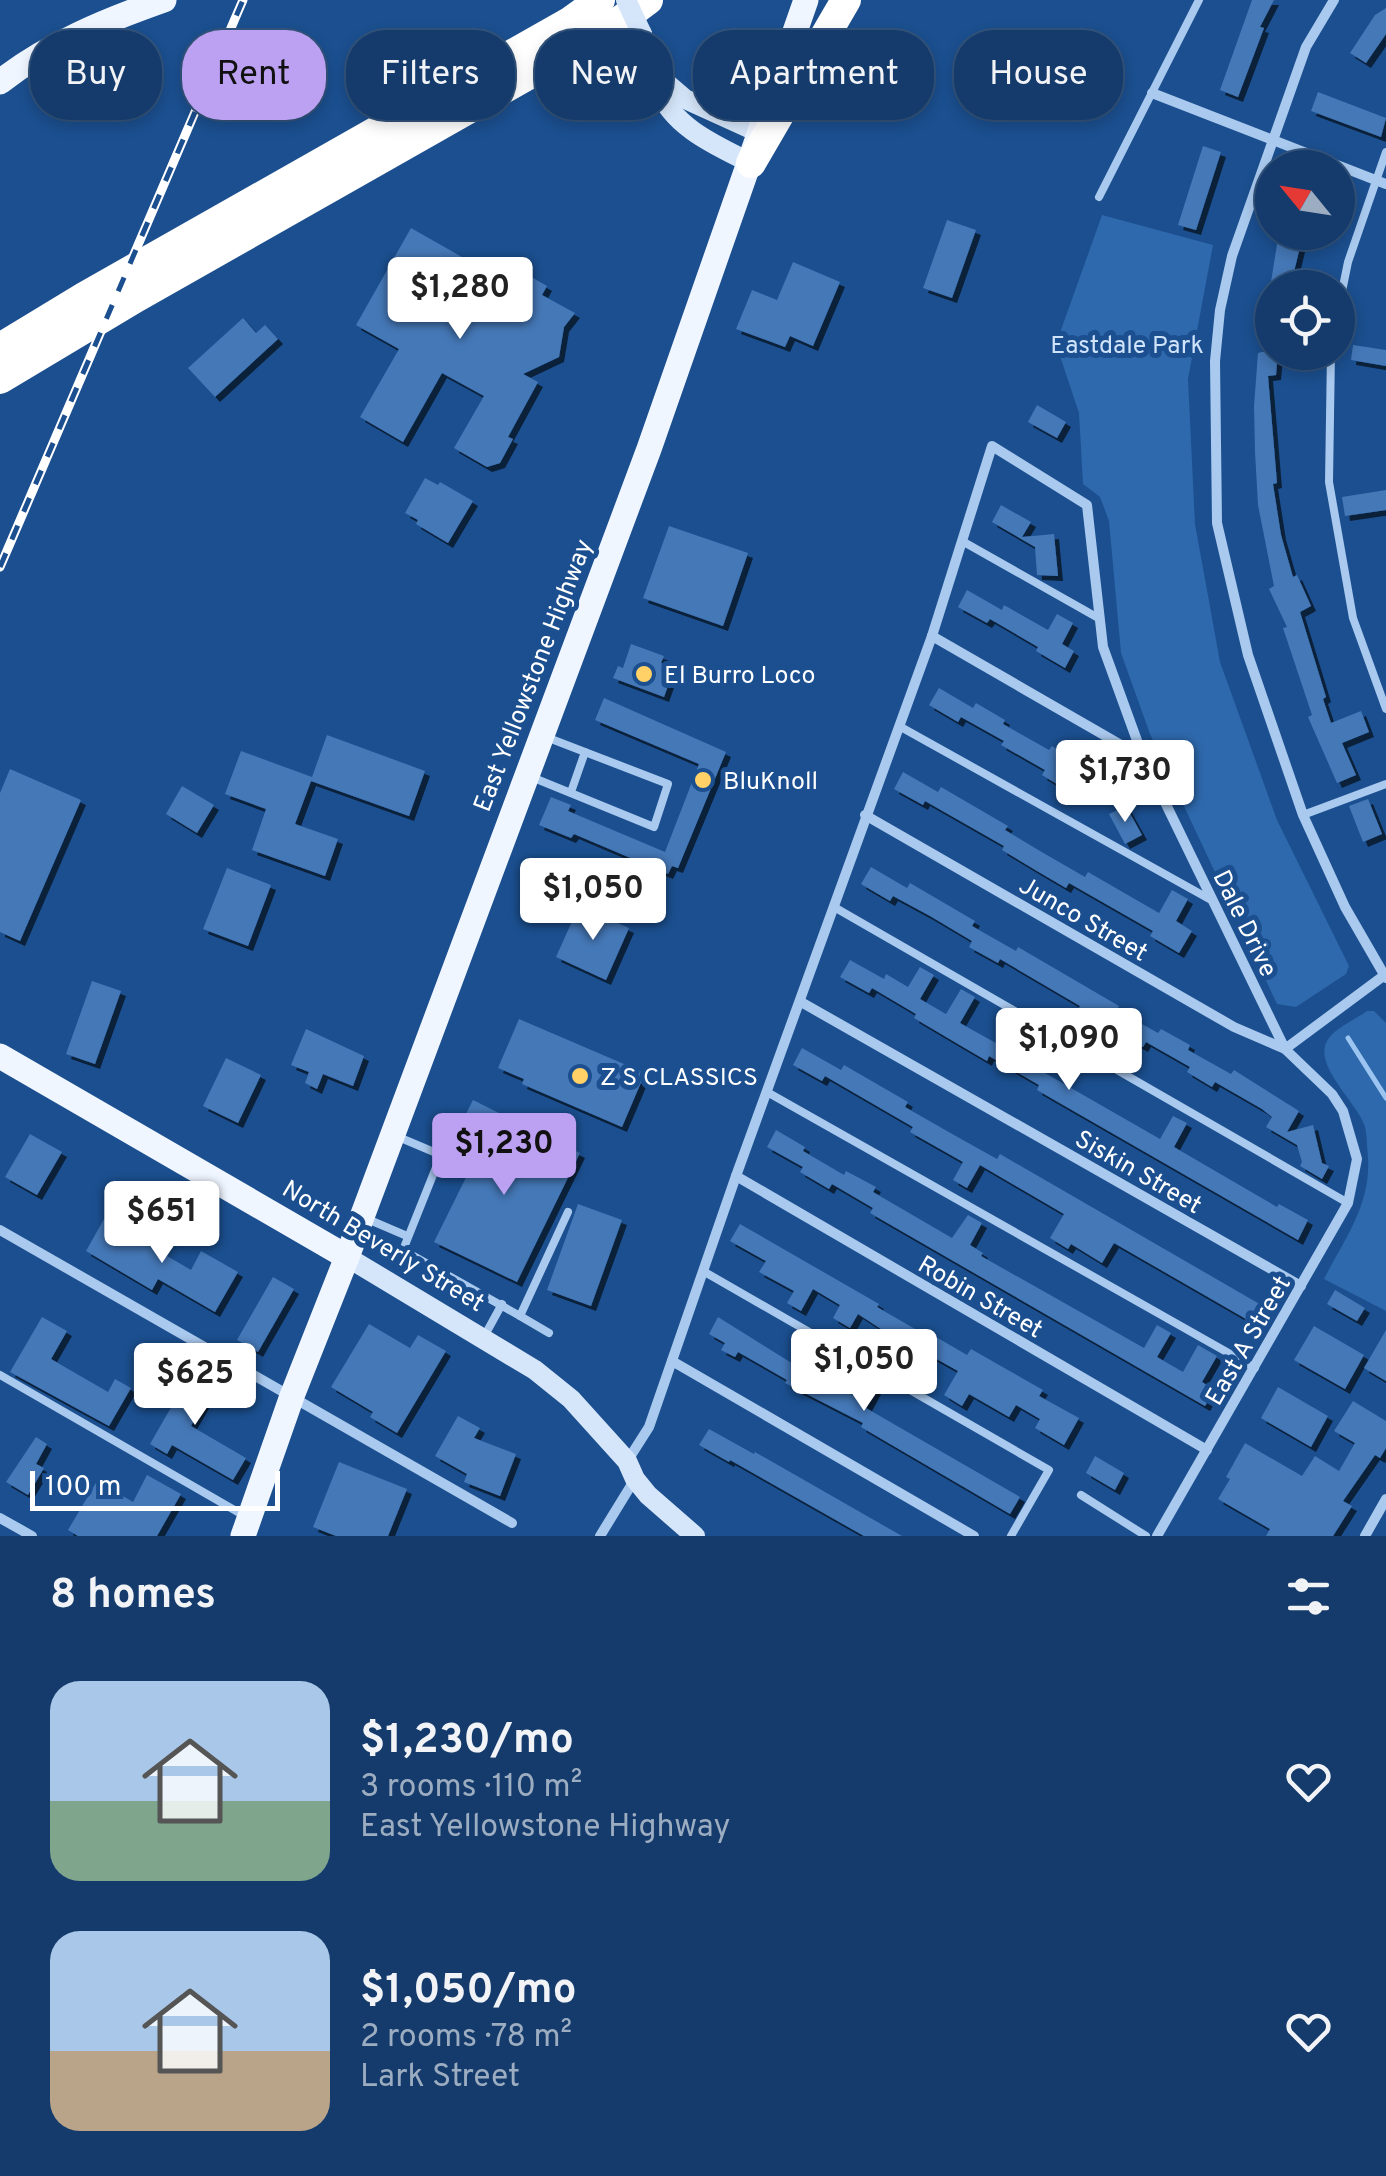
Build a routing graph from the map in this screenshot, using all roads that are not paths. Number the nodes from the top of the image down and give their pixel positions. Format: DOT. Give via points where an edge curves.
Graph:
graph roads {
  1 [pos="164,0"];
  2 [pos="600,0"];
  3 [pos="626,0"];
  4 [pos="648,0"];
  5 [pos="806,0"];
  6 [pos="846,0"];
  7 [pos="1199,0"];
  8 [pos="1334,0"];
  9 [pos="640,30"];
  10 [pos="0,82"];
  11 [pos="673,88"];
  12 [pos="1152,92"];
  13 [pos="673,110"];
  14 [pos="762,134"];
  15 [pos="1272,141"];
  16 [pos="1386,152"];
  17 [pos="751,163"];
  18 [pos="1381,182"];
  19 [pos="1099,197"];
  20 [pos="1346,270"];
  21 [pos="84,296"];
  22 [pos="0,341"];
  23 [pos="0,348"];
  24 [pos="1331,370"];
  25 [pos="0,379"];
  26 [pos="962,540"];
  27 [pos="1100,619"];
  28 [pos="932,636"];
  29 [pos="1386,709"];
  30 [pos="899,726"];
  31 [pos="542,735"];
  32 [pos="585,752"];
  33 [pos="1143,757"];
  34 [pos="526,775"];
  35 [pos="1386,784"];
  36 [pos="571,792"];
  37 [pos="1304,815"];
  38 [pos="865,816"];
  39 [pos="1213,901"];
  40 [pos="834,907"];
  41 [pos="1385,976"];
  42 [pos="801,1002"];
  43 [pos="1285,1049"];
  44 [pos="0,1056"];
  45 [pos="768,1092"];
  46 [pos="392,1134"];
  47 [pos="1357,1159"];
  48 [pos="736,1176"];
  49 [pos="1348,1204"];
  50 [pos="568,1212"];
  51 [pos="361,1216"];
  52 [pos="0,1230"];
  53 [pos="407,1236"];
  54 [pos="347,1257"];
  55 [pos="703,1272"];
  56 [pos="1301,1286"];
  57 [pos="502,1304"];
  58 [pos="520,1316"];
  59 [pos="549,1334"];
  60 [pos="483,1339"];
  61 [pos="672,1361"];
  62 [pos="1255,1368"];
  63 [pos="0,1375"];
  64 [pos="292,1396"];
  65 [pos="1206,1450"];
  66 [pos="631,1470"];
  67 [pos="1082,1495"];
  68 [pos="1386,1499"];
  69 [pos="0,1518"];
  70 [pos="512,1523"];
  71 [pos="1372,1524"];
  72 [pos="246,1527"];
  73 [pos="1386,1532"];
  74 [pos="32,1536"];
  75 [pos="600,1536"];
  76 [pos="695,1536"];
  77 [pos="974,1536"];
  78 [pos="1011,1536"];
  79 [pos="1146,1536"];
  80 [pos="1157,1536"];
  81 [pos="1365,1536"];
  1 -- 10 [label="main road" via="105,20"];
  2 -- 21 [label="highway"];
  3 -- 9 [label="main road, bridge"];
  4 -- 25 [label="highway" via="609,29"];
  5 -- 14 [label="main road, East Yellowstone Highway"];
  6 -- 17 [label="highway"];
  7 -- 12 [label="lane"];
  8 -- 15 [label="street" via="1306,47"];
  11 -- 14 [label="main road"];
  12 -- 15 [label="street"];
  12 -- 19 [label="lane"];
  13 -- 17 [label="main road" via="704,138"];
  14 -- 17 [label="main road, East Yellowstone Highway"];
  15 -- 18 [label="street"];
  15 -- 37 [label="street" via="1220,310 1214,361 1217,523 1248,655"];
  16 -- 18 [label="lane"];
  17 -- 31 [label="main road, East Yellowstone Highway"];
  18 -- 20 [label="lane"];
  21 -- 22 [label="highway"];
  21 -- 23 [label="highway"];
  24 -- 29 [label="lane" via="1329,482 1354,618"];
  26 -- 27 [label="lane"];
  26 -- 27 [label="street, Dale Drive" via="992,446 1087,504"];
  26 -- 28 [label="street"];
  27 -- 33 [label="street, Dale Drive" via="1102,647"];
  28 -- 30 [label="street"];
  28 -- 33 [label="street"];
  30 -- 38 [label="street"];
  30 -- 39 [label="lane"];
  31 -- 32 [label="lane"];
  31 -- 34 [label="main road, East Yellowstone Highway"];
  32 -- 36 [label="lane"];
  32 -- 36 [label="lane" via="668,784 654,827"];
  33 -- 39 [label="street, Dale Drive"];
  34 -- 36 [label="lane"];
  34 -- 46 [label="main road, East Yellowstone Highway"];
  35 -- 37 [label="lane"];
  37 -- 41 [label="street"];
  38 -- 40 [label="street"];
  38 -- 43 [label="street, Junco Street" via="1234,1027"];
  39 -- 43 [label="street, Dale Drive"];
  40 -- 42 [label="street"];
  40 -- 49 [label="lane"];
  41 -- 43 [label="street"];
  42 -- 45 [label="street"];
  42 -- 56 [label="street, Siskin Street"];
  43 -- 47 [label="street, Dale Drive" via="1332,1094"];
  44 -- 54 [label="main road, North Beverly Street"];
  45 -- 48 [label="street"];
  45 -- 62 [label="lane"];
  46 -- 51 [label="main road, East Yellowstone Highway"];
  46 -- 53 [label="lane" via="441,1155"];
  47 -- 49 [label="street, East A Street"];
  48 -- 55 [label="street"];
  48 -- 65 [label="street, Robin Street"];
  49 -- 56 [label="street, East A Street"];
  50 -- 58 [label="lane"];
  51 -- 53 [label="lane"];
  51 -- 54 [label="main road, East Yellowstone Highway"];
  52 -- 64 [label="street"];
  53 -- 57 [label="lane" via="402,1250"];
  54 -- 60 [label="main road, North Beverly Street"];
  54 -- 64 [label="main road, East Yellowstone Highway"];
  55 -- 61 [label="street"];
  55 -- 78 [label="lane" via="1048,1470"];
  56 -- 62 [label="street, East A Street"];
  57 -- 58 [label="lane"];
  57 -- 60 [label="lane"];
  58 -- 59 [label="lane"];
  60 -- 66 [label="main road, North Beverly Street" via="562,1392"];
  61 -- 66 [label="street"];
  61 -- 77 [label="street"];
  62 -- 65 [label="street, East A Street"];
  63 -- 72 [label="lane"];
  64 -- 70 [label="street"];
  64 -- 72 [label="main road, East Yellowstone Highway"];
  65 -- 80 [label="street, East A Street"];
  66 -- 75 [label="street"];
  66 -- 76 [label="main road, North Beverly Street" via="648,1495"];
  67 -- 79 [label="lane"];
  68 -- 71 [label="street"];
  69 -- 74 [label="street"];
  71 -- 73 [label="street"];
  71 -- 81 [label="street"];
}
